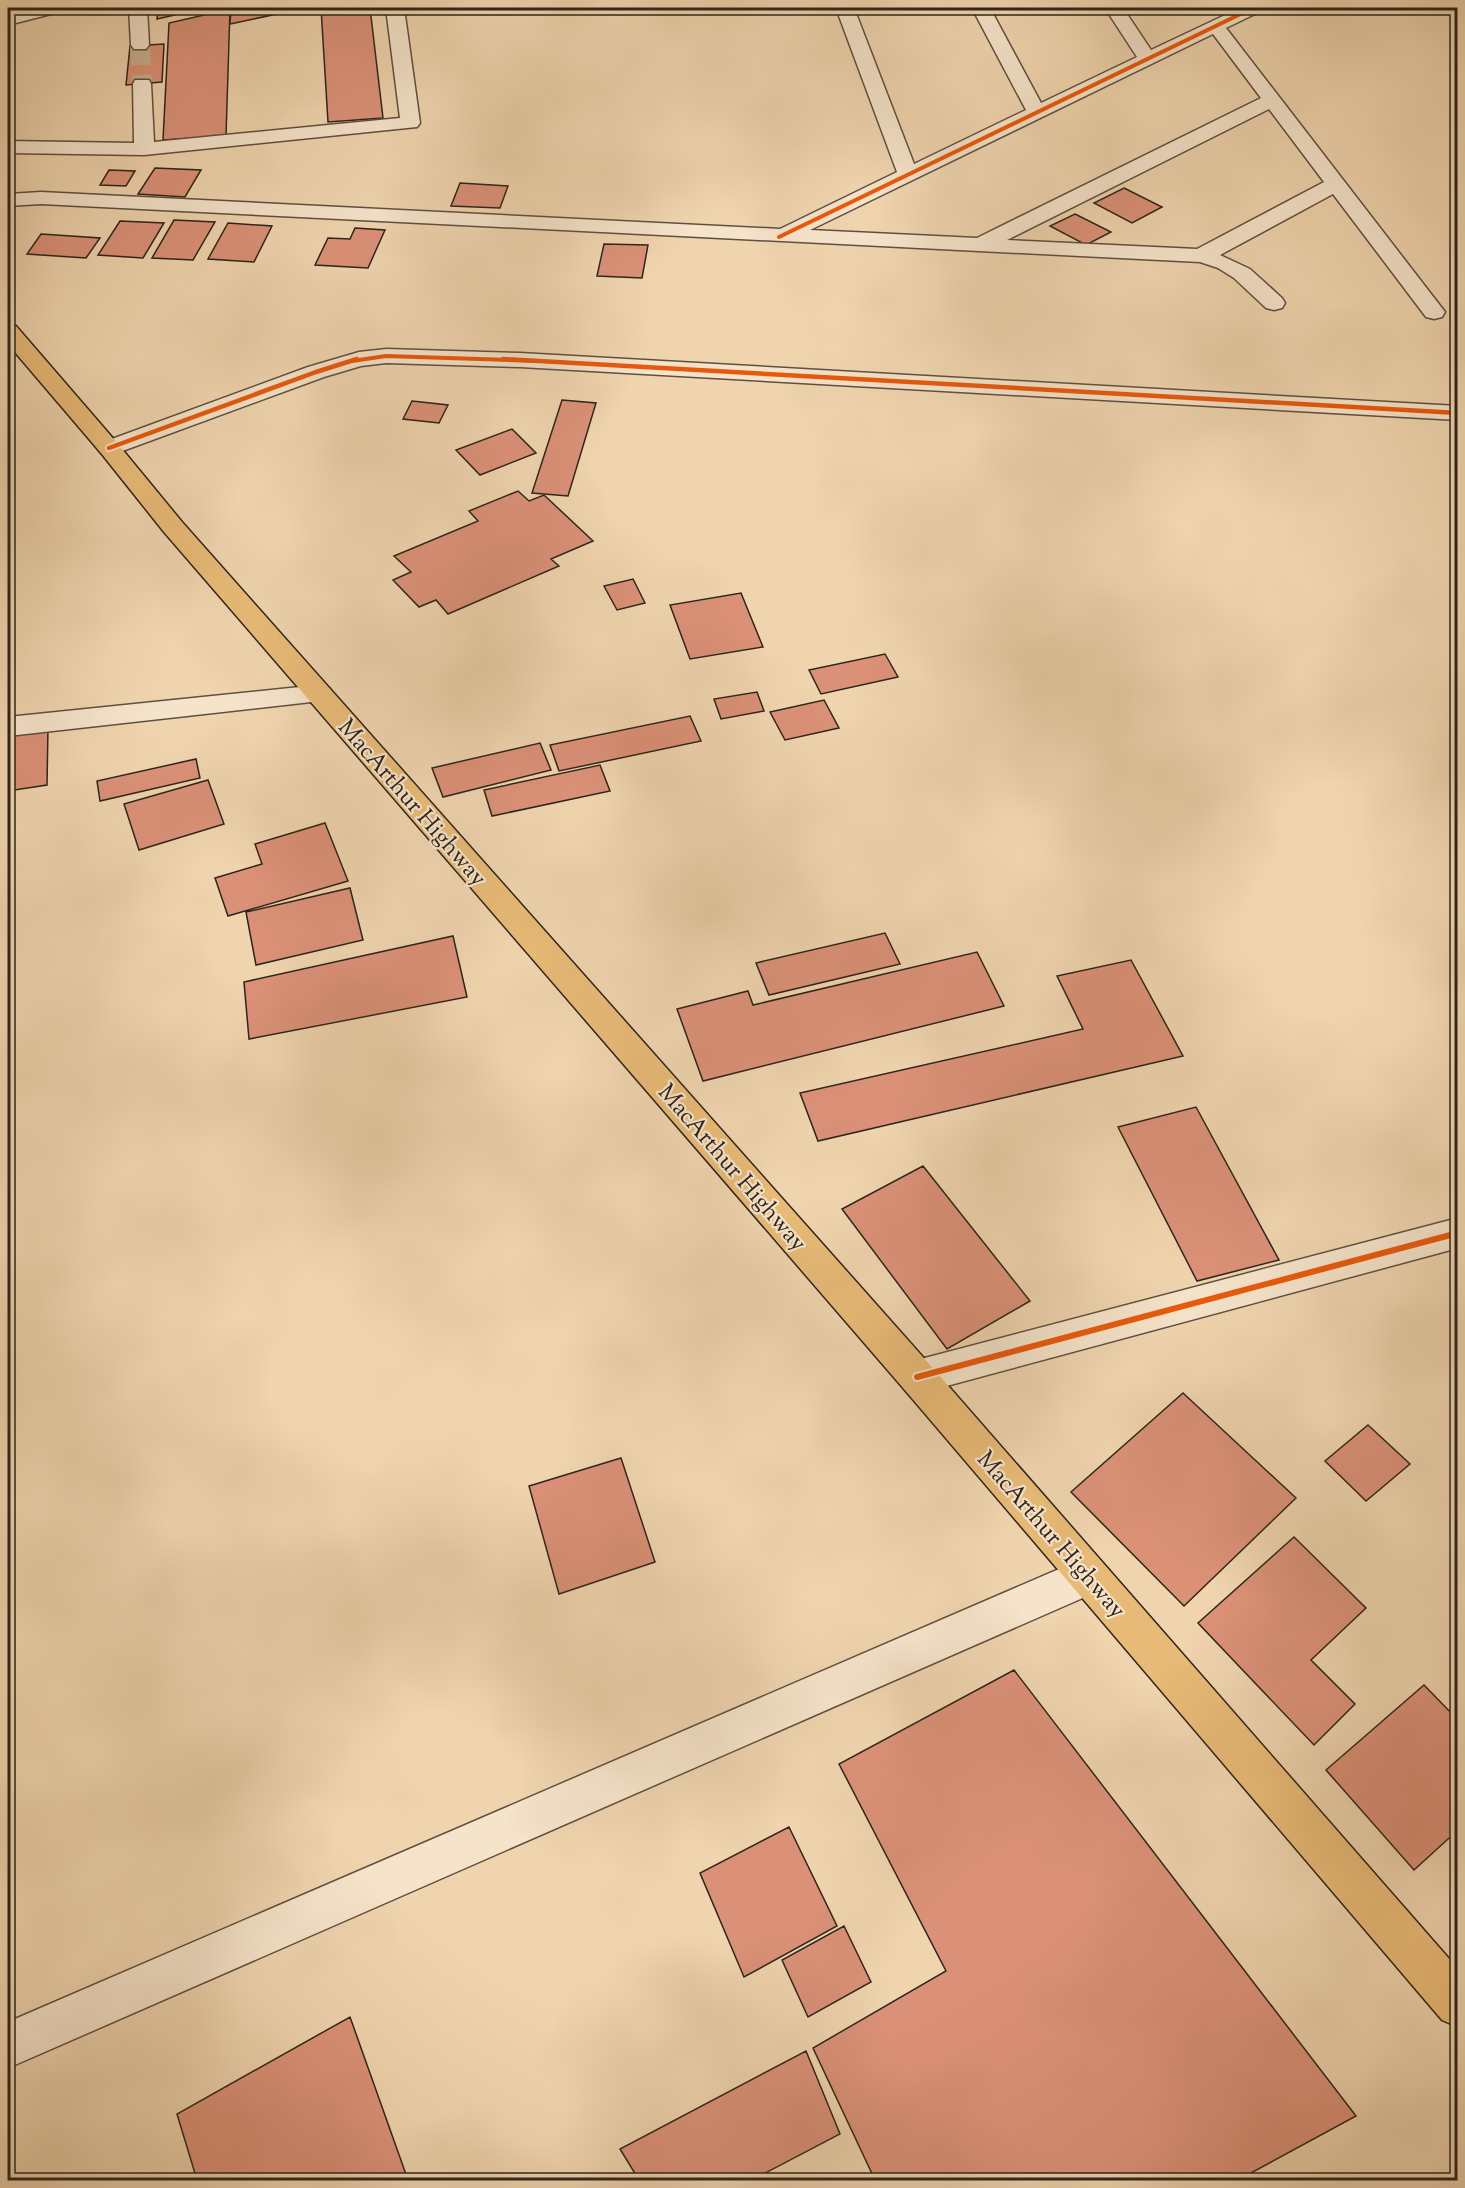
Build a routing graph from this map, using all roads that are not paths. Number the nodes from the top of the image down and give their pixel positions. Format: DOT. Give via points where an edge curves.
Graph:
graph roads {
  1 [pos="53,8"];
  2 [pos="138,8"];
  3 [pos="395,8"];
  4 [pos="846,8"];
  5 [pos="981,8"];
  6 [pos="1114,8"];
  7 [pos="1249,8"];
  8 [pos="8,20"];
  9 [pos="1215,26"];
  10 [pos="140,45"];
  11 [pos="1147,58"];
  12 [pos="142,84"];
  13 [pos="1273,100"];
  14 [pos="1036,112"];
  15 [pos="8,147"];
  16 [pos="144,149"];
  17 [pos="908,174"];
  18 [pos="1336,184"];
  19 [pos="8,200"];
  20 [pos="779,237"];
  21 [pos="978,246"];
  22 [pos="1201,256"];
  23 [pos="1274,303"];
  24 [pos="1434,312"];
  25 [pos="8,331"];
  26 [pos="1458,413"];
  27 [pos="109,448"];
  28 [pos="319,694"];
  29 [pos="8,727"];
  30 [pos="1458,1233"];
  31 [pos="917,1377"];
  32 [pos="1087,1576"];
  33 [pos="1458,2004"];
  34 [pos="8,2045"];
  1 -- 8 [label="street"];
  2 -- 10 [label="street"];
  3 -- 16 [label="street" via="410,123"];
  4 -- 17 [label="street"];
  5 -- 14 [label="street"];
  6 -- 11 [label="street"];
  7 -- 9 [label="street"];
  9 -- 11 [label="street"];
  9 -- 13 [label="street"];
  11 -- 14 [label="street"];
  12 -- 16 [label="street"];
  13 -- 18 [label="street"];
  13 -- 21 [label="street"];
  14 -- 17 [label="street"];
  15 -- 16 [label="street"];
  17 -- 20 [label="street"];
  18 -- 22 [label="street"];
  18 -- 24 [label="street"];
  19 -- 20 [label="street" via="41,198"];
  20 -- 21 [label="street"];
  21 -- 22 [label="street"];
  22 -- 23 [label="street" via="1237,268"];
  25 -- 27 [label="main road, MacArthur Highway"];
  26 -- 27 [label="street" via="520,360 386,356 359,359 316,372"];
  27 -- 28 [label="main road, MacArthur Highway"];
  28 -- 29 [label="street"];
  28 -- 31 [label="main road, MacArthur Highway"];
  30 -- 31 [label="street"];
  31 -- 32 [label="main road, MacArthur Highway"];
  32 -- 33 [label="main road, MacArthur Highway"];
  32 -- 34 [label="street"];
}
